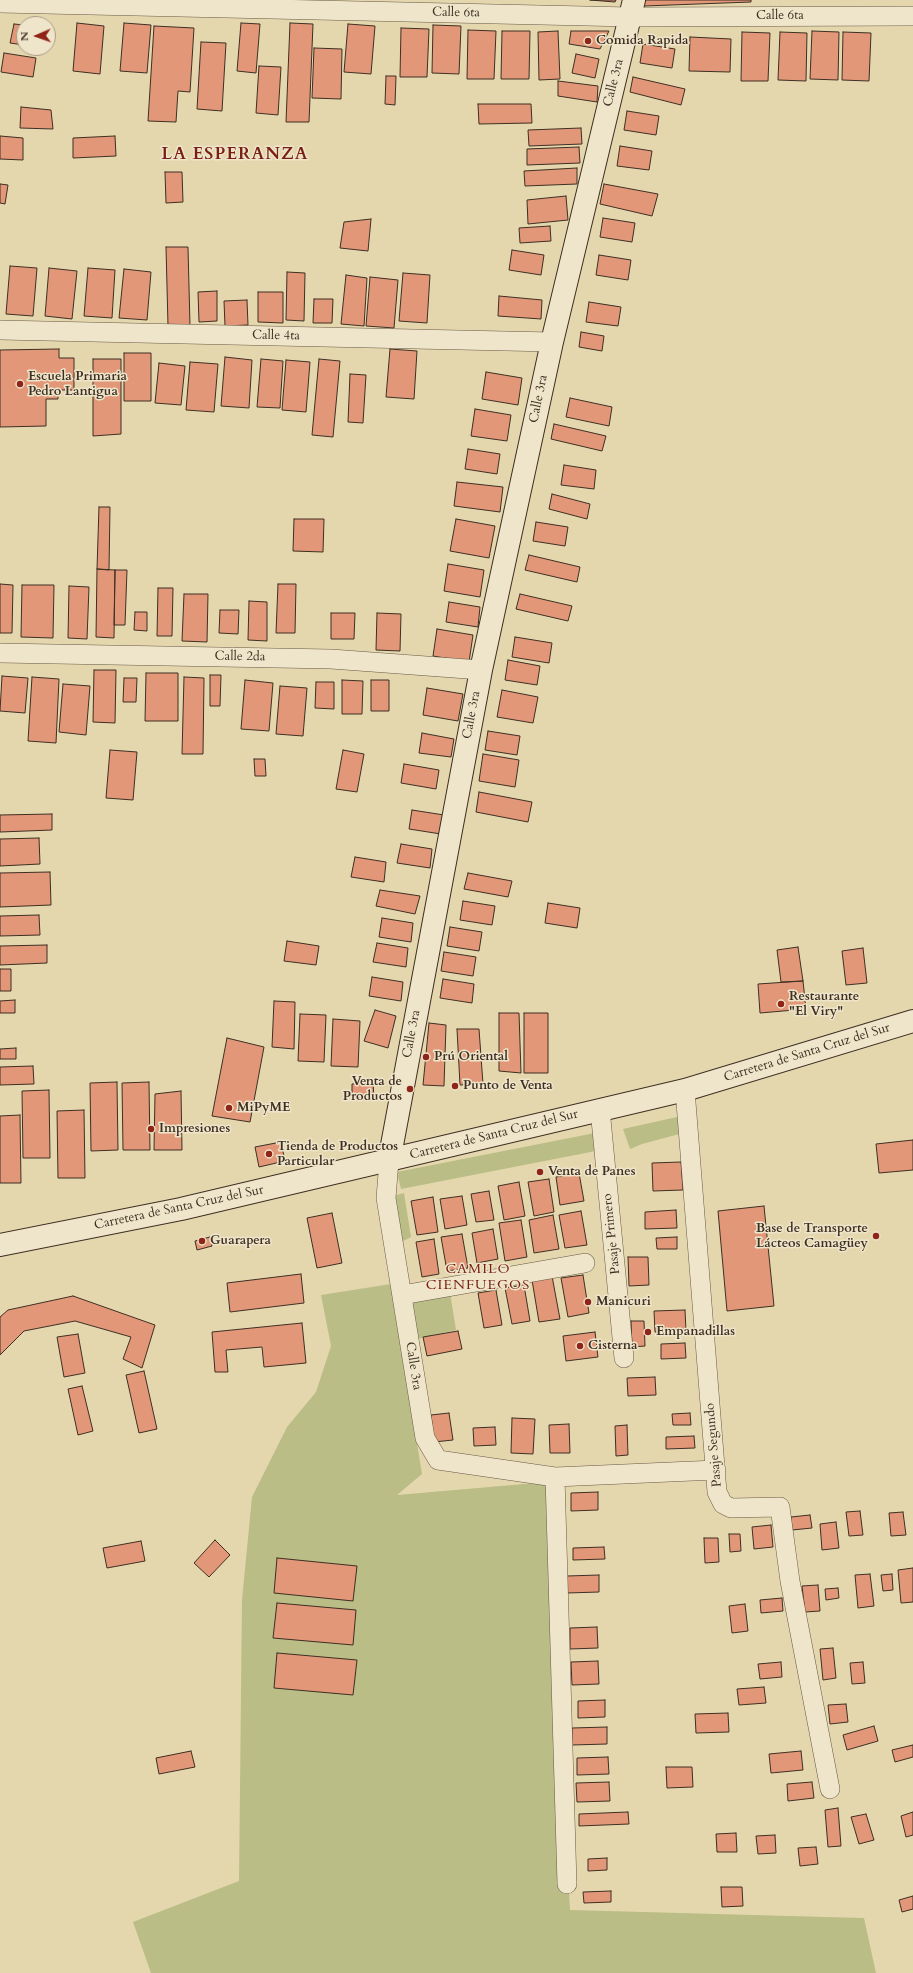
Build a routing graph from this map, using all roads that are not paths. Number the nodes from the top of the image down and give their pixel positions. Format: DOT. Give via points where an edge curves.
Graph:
graph roads {
  1 [pos="0,3"];
  2 [pos="632,8"];
  3 [pos="913,16"];
  4 [pos="0,330"];
  5 [pos="552,342"];
  6 [pos="0,653"];
  7 [pos="481,670"];
  8 [pos="913,1021"];
  9 [pos="685,1090"];
  10 [pos="600,1109"];
  11 [pos="389,1161"];
  12 [pos="0,1245"];
  13 [pos="585,1263"];
  14 [pos="402,1295"];
  15 [pos="624,1358"];
  16 [pos="716,1470"];
  17 [pos="555,1477"];
  18 [pos="830,1789"];
  19 [pos="567,1884"];
  1 -- 2 [label="street, Calle 6ta"];
  2 -- 3 [label="street, Calle 6ta"];
  2 -- 5 [label="street, Calle 3ra"];
  4 -- 5 [label="street, Calle 4ta"];
  5 -- 7 [label="street, Calle 3ra"];
  6 -- 7 [label="street, Calle 2da" via="331,659"];
  7 -- 11 [label="street, Calle 3ra"];
  8 -- 9 [label="street, Carretera de Santa Cruz del Sur"];
  9 -- 10 [label="street, Carretera de Santa Cruz del Sur"];
  9 -- 16 [label="street, Pasaje Segundo"];
  10 -- 11 [label="street, Carretera de Santa Cruz del Sur"];
  10 -- 15 [label="street, Pasaje Primero"];
  11 -- 12 [label="street, Carretera de Santa Cruz del Sur" via="181,1209"];
  11 -- 14 [label="street, Calle 3ra" via="386,1198"];
  13 -- 14 [label="street"];
  14 -- 17 [label="street, Calle 3ra" via="425,1438 438,1460"];
  16 -- 17 [label="street"];
  16 -- 18 [label="street, Pasaje Segundo" via="717,1492 723,1504 731,1508 780,1507 790,1581"];
  17 -- 19 [label="street"];
}
